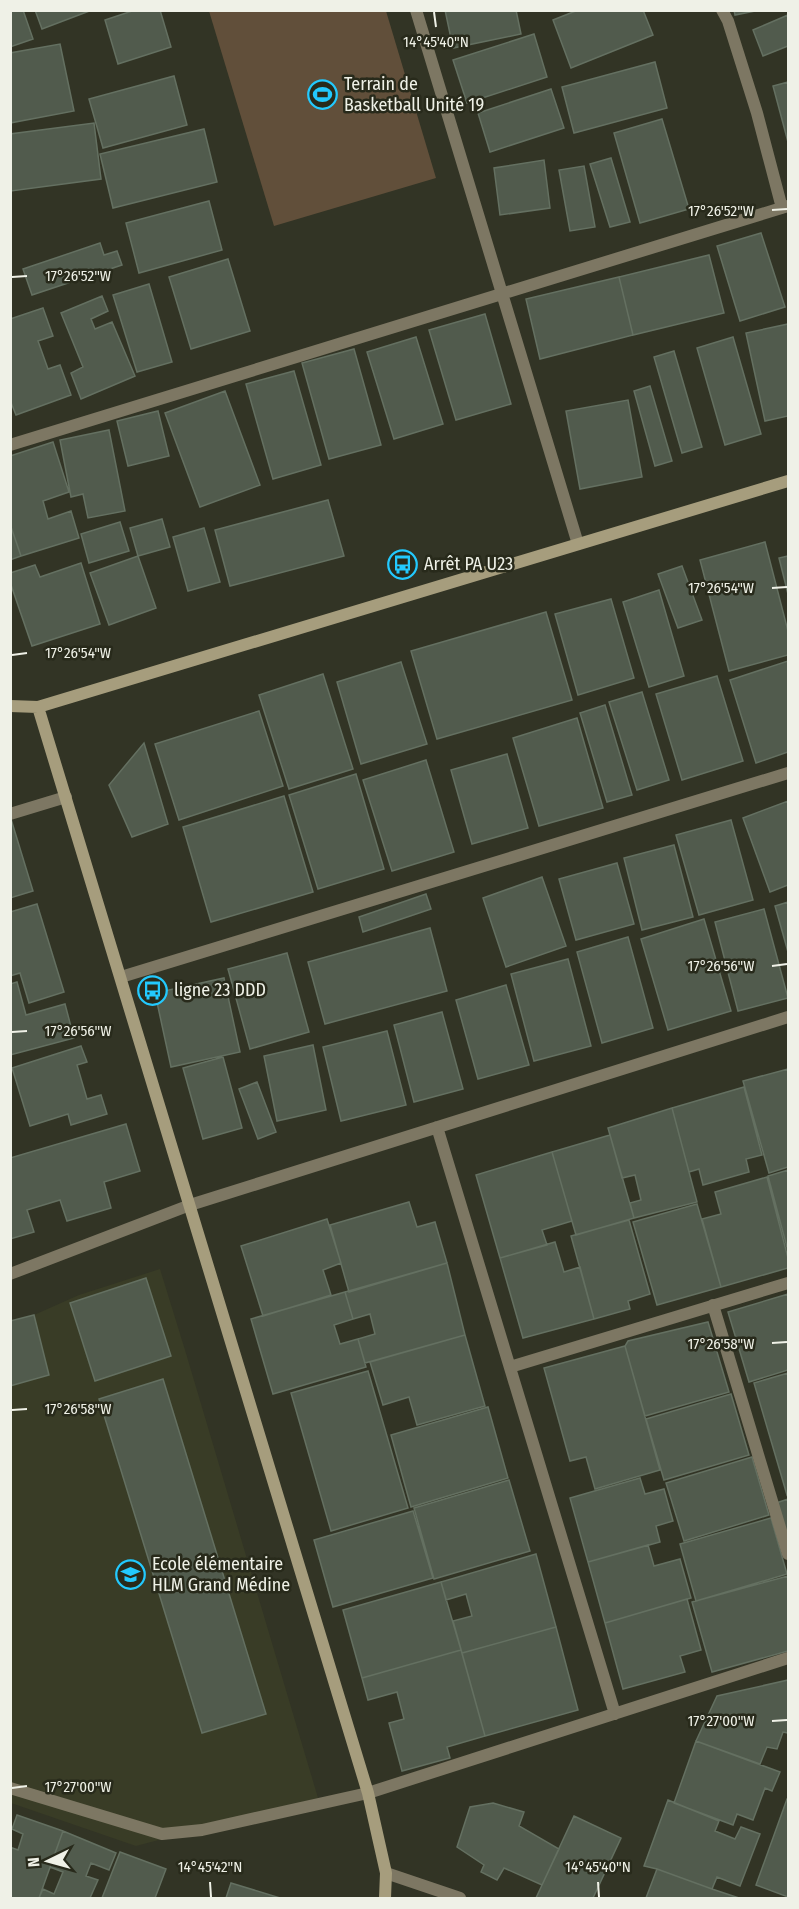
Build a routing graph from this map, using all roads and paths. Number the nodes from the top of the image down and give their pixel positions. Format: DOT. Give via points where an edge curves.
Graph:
graph roads {
  1 [pos="416,10"];
  2 [pos="722,10"];
  3 [pos="785,207"];
  4 [pos="501,296"];
  5 [pos="10,445"];
  6 [pos="789,481"];
  7 [pos="578,544"];
  8 [pos="10,706"];
  9 [pos="38,707"];
  10 [pos="789,773"];
  11 [pos="66,797"];
  12 [pos="10,814"];
  13 [pos="121,977"];
  14 [pos="789,1017"];
  15 [pos="437,1127"];
  16 [pos="190,1205"];
  17 [pos="10,1274"];
  18 [pos="789,1283"];
  19 [pos="713,1305"];
  20 [pos="510,1368"];
  21 [pos="789,1554"];
  22 [pos="789,1658"];
  23 [pos="615,1714"];
  24 [pos="10,1788"];
  25 [pos="368,1792"];
  26 [pos="386,1873"];
  27 [pos="385,1899"];
  28 [pos="460,1899"];
  1 -- 4 [label="street"];
  2 -- 3 [label="street"];
  3 -- 4 [label="street"];
  4 -- 5 [label="street"];
  4 -- 7 [label="street"];
  6 -- 7 [label="street"];
  7 -- 9 [label="street"];
  8 -- 9 [label="street"];
  9 -- 11 [label="street"];
  10 -- 13 [label="street"];
  11 -- 12 [label="street"];
  11 -- 13 [label="street"];
  13 -- 16 [label="street"];
  14 -- 15 [label="street"];
  15 -- 16 [label="street"];
  15 -- 20 [label="street"];
  16 -- 17 [label="street"];
  16 -- 25 [label="street"];
  18 -- 19 [label="street"];
  19 -- 20 [label="street"];
  19 -- 21 [label="street"];
  20 -- 23 [label="street"];
  22 -- 23 [label="street"];
  23 -- 25 [label="street"];
  24 -- 25 [label="street" via="162,1834 202,1830"];
  25 -- 26 [label="street"];
  26 -- 27 [label="street"];
  26 -- 28 [label="street"];
}
